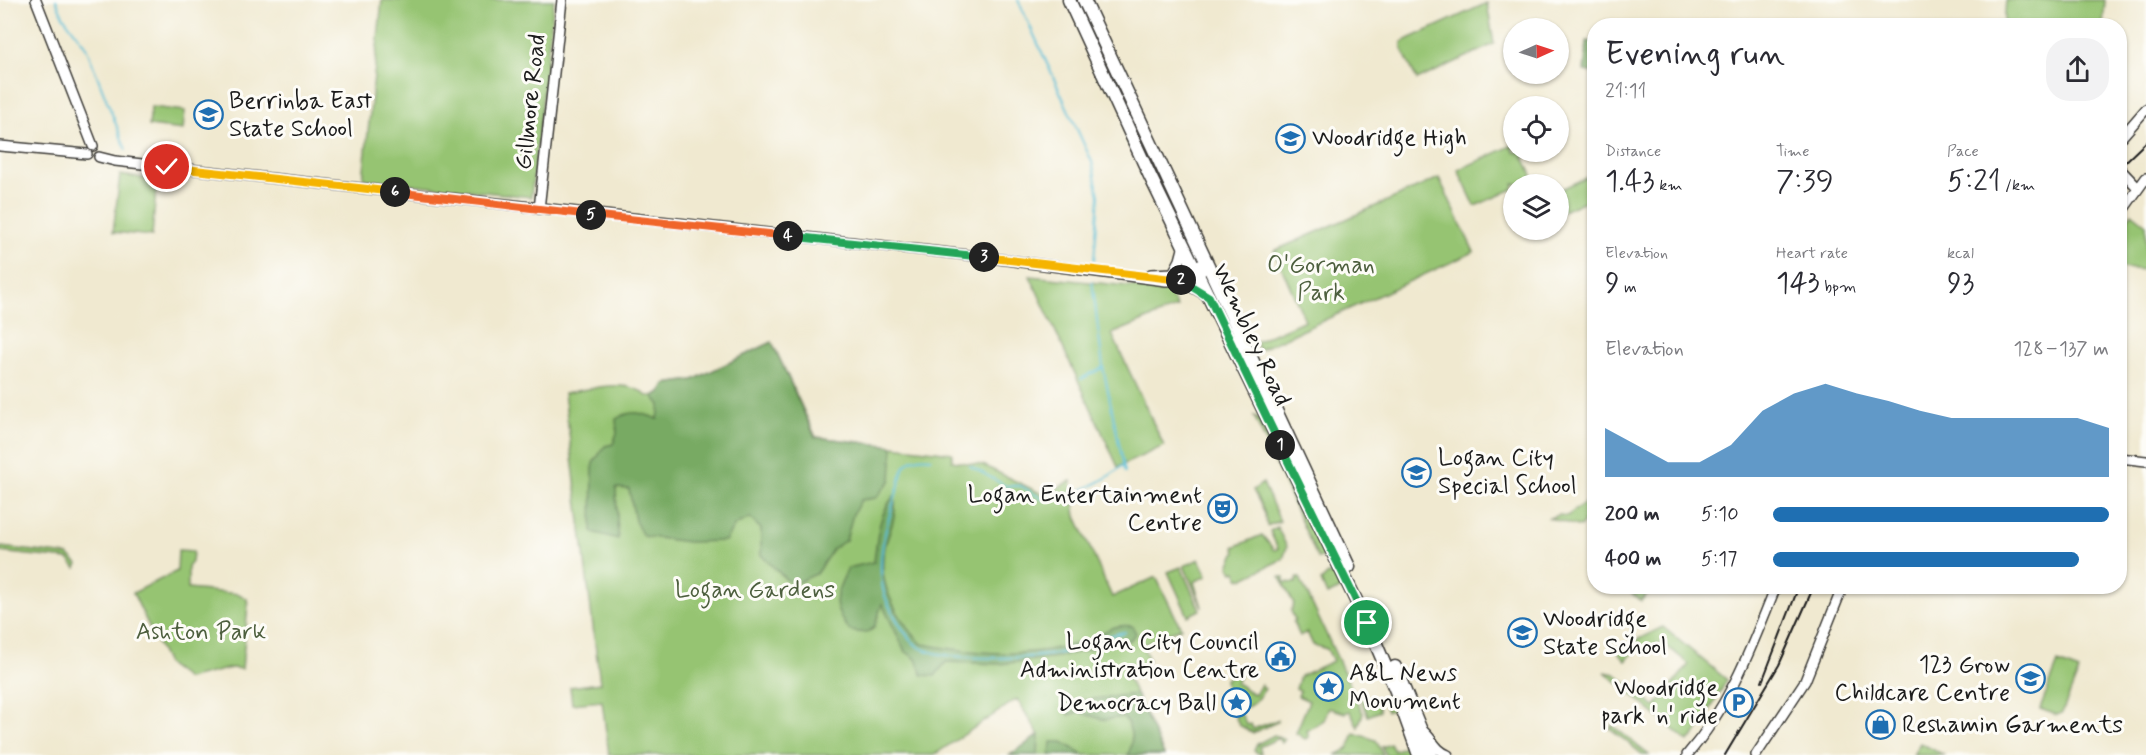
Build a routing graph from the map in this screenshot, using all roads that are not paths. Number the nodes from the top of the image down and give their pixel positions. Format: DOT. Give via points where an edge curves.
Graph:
graph roads {
  1 [pos="36,0"];
  2 [pos="562,0"];
  3 [pos="1069,0"];
  4 [pos="1084,0"];
  5 [pos="2146,109"];
  6 [pos="2127,131"];
  7 [pos="0,146"];
  8 [pos="90,150"];
  9 [pos="2127,176"];
  10 [pos="2146,178"];
  11 [pos="2138,188"];
  12 [pos="2127,204"];
  13 [pos="539,208"];
  14 [pos="1184,244"];
  15 [pos="1200,268"];
  16 [pos="1176,276"];
  17 [pos="1209,297"];
  18 [pos="2127,459"];
  19 [pos="2146,461"];
  20 [pos="1773,594"];
  21 [pos="1840,594"];
  22 [pos="1422,730"];
  23 [pos="1419,755"];
  24 [pos="1431,755"];
  25 [pos="1448,755"];
  26 [pos="1687,755"];
  27 [pos="1756,755"];
  1 -- 8 [label="street"];
  2 -- 13 [label="street, Gillmore Road"];
  3 -- 14 [label="main road, Wembley Road"];
  4 -- 15 [label="main road, Wembley Road"];
  5 -- 6 [label="street"];
  7 -- 8 [label="street"];
  8 -- 13 [label="street" via="91,160 99,157"];
  9 -- 11 [label="street"];
  10 -- 11 [label="street"];
  11 -- 12 [label="street"];
  13 -- 16 [label="street" via="1140,276"];
  14 -- 15 [label="main road, Wembley Road"];
  14 -- 16 [label="street"];
  15 -- 16 [label="street"];
  15 -- 17 [label="main road, Wembley Road"];
  15 -- 22 [label="main road, Wembley Road"];
  16 -- 17 [label="street"];
  17 -- 23 [label="main road, Wembley Road" via="1374,640"];
  18 -- 19 [label="street"];
  20 -- 26 [label="street" via="1746,663 1706,731"];
  21 -- 27 [label="street" via="1805,681"];
  22 -- 24 [label="main road, Wembley Road"];
  22 -- 25 [label="street" via="1437,750"];
}
